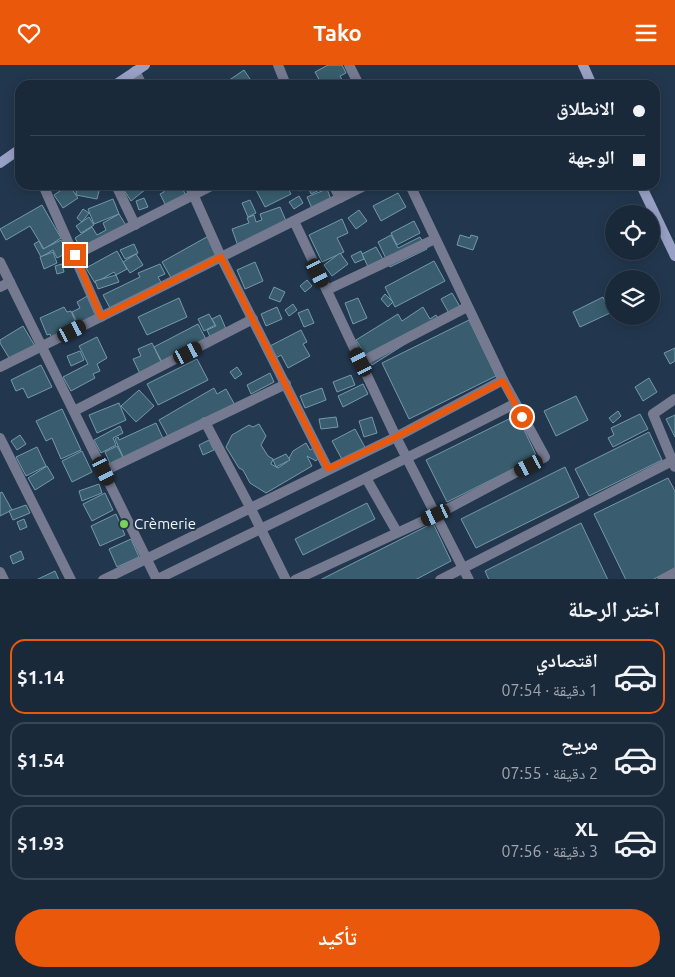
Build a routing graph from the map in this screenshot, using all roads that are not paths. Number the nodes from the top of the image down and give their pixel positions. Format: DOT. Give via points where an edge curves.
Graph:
graph roads {
  1 [pos="145,65"];
  2 [pos="278,65"];
  3 [pos="349,65"];
  4 [pos="583,65"];
  5 [pos="135,71"];
  6 [pos="122,80"];
  7 [pos="140,80"];
  8 [pos="284,80"];
  9 [pos="356,80"];
  10 [pos="590,80"];
  11 [pos="15,152"];
  12 [pos="0,163"];
  13 [pos="45,190"];
  14 [pos="118,190"];
  15 [pos="192,190"];
  16 [pos="204,190"];
  17 [pos="336,190"];
  18 [pos="356,190"];
  19 [pos="412,190"];
  20 [pos="643,190"];
  21 [pos="194,195"];
  22 [pos="340,198"];
  23 [pos="294,221"];
  24 [pos="135,225"];
  25 [pos="435,239"];
  26 [pos="75,255"];
  27 [pos="675,256"];
  28 [pos="221,257"];
  29 [pos="0,261"];
  30 [pos="10,282"];
  31 [pos="0,287"];
  32 [pos="327,291"];
  33 [pos="467,307"];
  34 [pos="101,317"];
  35 [pos="253,319"];
  36 [pos="42,346"];
  37 [pos="361,362"];
  38 [pos="0,367"];
  39 [pos="503,381"];
  40 [pos="286,384"];
  41 [pos="675,399"];
  42 [pos="514,403"];
  43 [pos="74,411"];
  44 [pos="205,422"];
  45 [pos="396,437"];
  46 [pos="0,438"];
  47 [pos="407,459"];
  48 [pos="674,464"];
  49 [pos="328,469"];
  50 [pos="104,471"];
  51 [pos="366,478"];
  52 [pos="250,507"];
  53 [pos="436,515"];
  54 [pos="260,528"];
  55 [pos="398,532"];
  56 [pos="147,559"];
  57 [pos="463,569"];
  58 [pos="0,572"];
  59 [pos="675,573"];
  60 [pos="4,579"];
  61 [pos="71,579"];
  62 [pos="103,579"];
  63 [pos="156,579"];
  64 [pos="286,579"];
  65 [pos="295,579"];
  66 [pos="440,579"];
  67 [pos="469,579"];
  68 [pos="662,579"];
  1 -- 5 [label="main road"];
  2 -- 8 [label="street"];
  3 -- 9 [label="street"];
  4 -- 10 [label="main road"];
  5 -- 6 [label="main road"];
  5 -- 7 [label="street"];
  11 -- 12 [label="main road"];
  13 -- 26 [label="street"];
  14 -- 24 [label="street"];
  15 -- 21 [label="street"];
  16 -- 21 [label="street"];
  17 -- 22 [label="street"];
  18 -- 22 [label="street"];
  19 -- 25 [label="street"];
  20 -- 27 [label="main road"];
  21 -- 24 [label="street"];
  21 -- 28 [label="street"];
  22 -- 23 [label="street"];
  23 -- 28 [label="street"];
  23 -- 32 [label="street"];
  24 -- 26 [label="street"];
  25 -- 32 [label="street"];
  25 -- 33 [label="street"];
  26 -- 34 [label="street"];
  28 -- 34 [label="street"];
  28 -- 35 [label="street"];
  29 -- 30 [label="street"];
  30 -- 31 [label="street"];
  30 -- 36 [label="street"];
  32 -- 37 [label="street"];
  33 -- 37 [label="street"];
  33 -- 39 [label="street"];
  34 -- 36 [label="street"];
  35 -- 40 [label="street"];
  35 -- 43 [label="street"];
  36 -- 38 [label="street"];
  36 -- 43 [label="street"];
  37 -- 45 [label="street"];
  39 -- 42 [label="street"];
  39 -- 45 [label="street"];
  40 -- 44 [label="street"];
  40 -- 49 [label="street"];
  41 -- 48 [label="street" via="653,414"];
  42 -- 47 [label="street"];
  42 -- 53 [label="street" via="545,457"];
  43 -- 50 [label="street"];
  44 -- 50 [label="street"];
  44 -- 52 [label="street"];
  45 -- 47 [label="street"];
  45 -- 49 [label="street"];
  46 -- 61 [label="street"];
  47 -- 51 [label="street"];
  47 -- 53 [label="street"];
  48 -- 57 [label="street"];
  49 -- 52 [label="street"];
  50 -- 56 [label="street"];
  51 -- 54 [label="street"];
  51 -- 55 [label="street"];
  52 -- 54 [label="street"];
  52 -- 56 [label="street"];
  53 -- 55 [label="street"];
  53 -- 57 [label="street"];
  54 -- 63 [label="street"];
  54 -- 64 [label="street"];
  55 -- 65 [label="street"];
  56 -- 62 [label="street"];
  56 -- 63 [label="street"];
  57 -- 66 [label="street"];
  57 -- 67 [label="street"];
  58 -- 60 [label="street"];
  59 -- 68 [label="street"];
}
